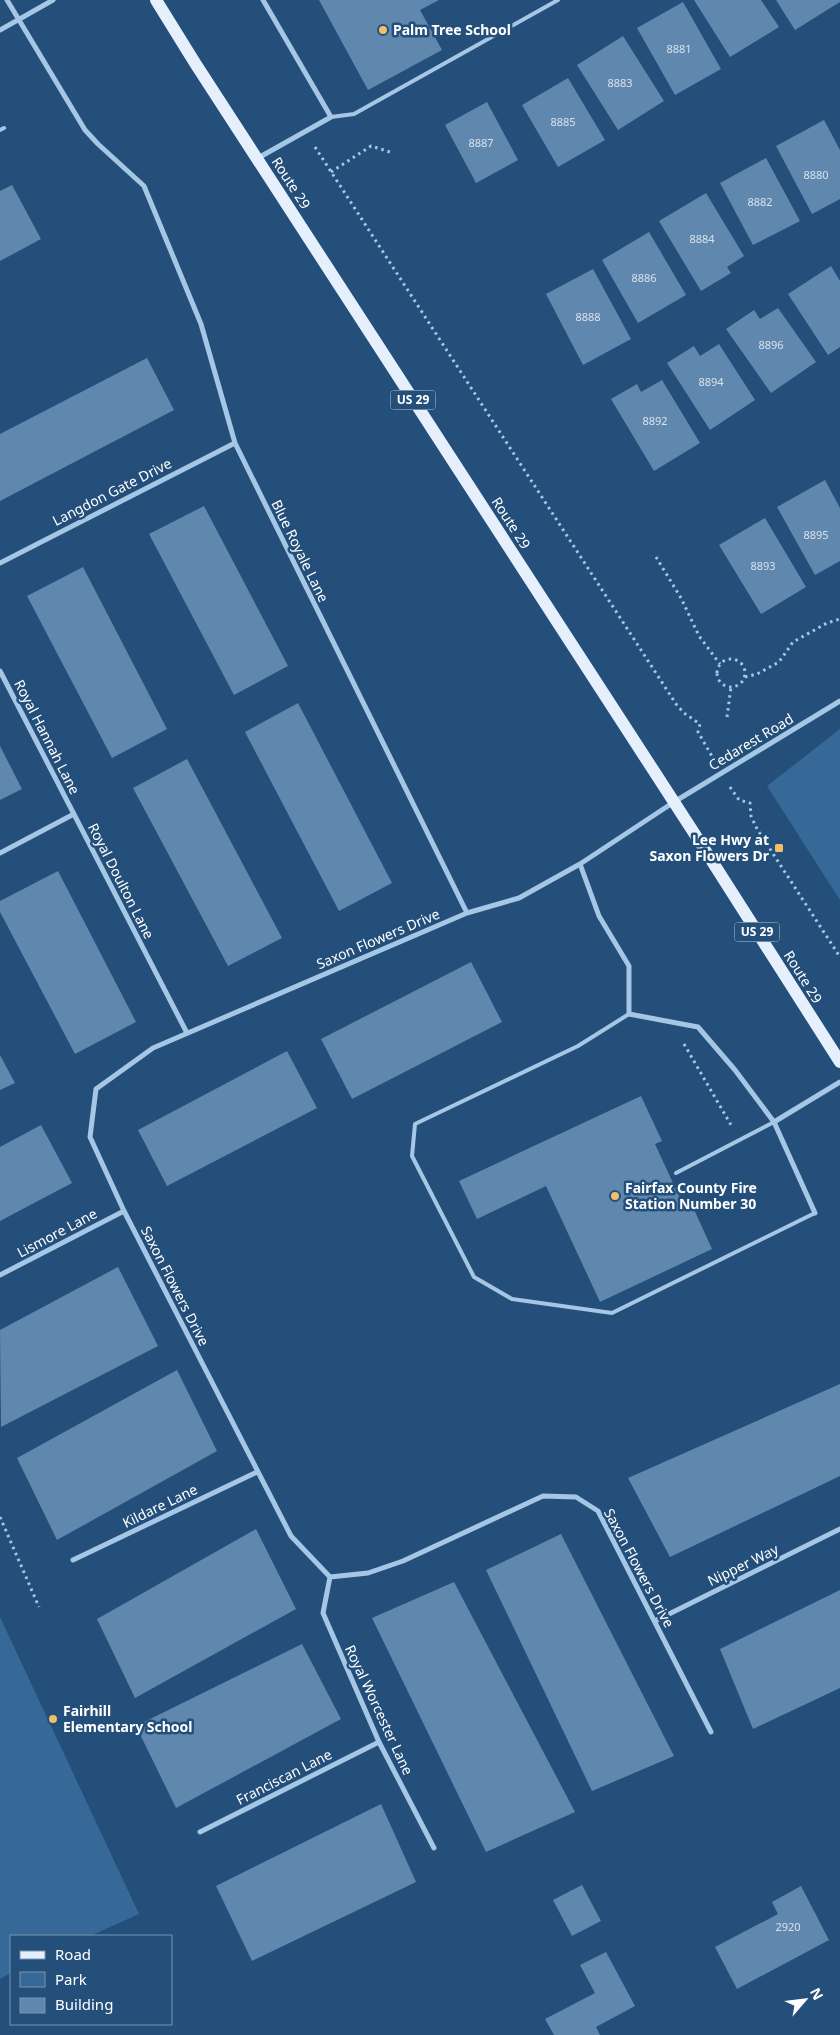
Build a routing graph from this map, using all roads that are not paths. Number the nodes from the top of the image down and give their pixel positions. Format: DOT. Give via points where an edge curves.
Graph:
graph roads {
  1 [pos="7,0"];
  2 [pos="53,0"];
  3 [pos="156,0"];
  4 [pos="263,0"];
  5 [pos="558,0"];
  6 [pos="18,20"];
  7 [pos="0,30"];
  8 [pos="331,117"];
  9 [pos="257,159"];
  10 [pos="235,442"];
  11 [pos="0,562"];
  12 [pos="0,671"];
  13 [pos="840,701"];
  14 [pos="674,802"];
  15 [pos="74,814"];
  16 [pos="0,853"];
  17 [pos="580,864"];
  18 [pos="466,913"];
  19 [pos="629,1014"];
  20 [pos="186,1033"];
  21 [pos="840,1062"];
  22 [pos="840,1082"];
  23 [pos="774,1122"];
  24 [pos="676,1173"];
  25 [pos="124,1211"];
  26 [pos="815,1213"];
  27 [pos="0,1275"];
  28 [pos="257,1472"];
  29 [pos="840,1529"];
  30 [pos="74,1560"];
  31 [pos="330,1577"];
  32 [pos="655,1621"];
  33 [pos="711,1732"];
  34 [pos="379,1742"];
  35 [pos="200,1832"];
  36 [pos="434,1848"];
  1 -- 6 [label="street"];
  2 -- 6 [label="street"];
  3 -- 9 [label="main road, Route 29 / US 29"];
  4 -- 8 [label="street"];
  5 -- 8 [label="lane" via="354,114"];
  6 -- 7 [label="street"];
  6 -- 10 [label="street, Blue Royale Lane" via="86,130 144,186 202,324"];
  8 -- 9 [label="street"];
  9 -- 14 [label="main road, Route 29 / US 29"];
  10 -- 11 [label="street, Langdon Gate Drive"];
  10 -- 18 [label="street, Blue Royale Lane"];
  12 -- 15 [label="street, Royal Hannah Lane"];
  13 -- 14 [label="street, Cedarest Road"];
  14 -- 17 [label="street, Saxon Flowers Drive"];
  14 -- 21 [label="main road, Route 29 / US 29"];
  15 -- 16 [label="street, Royal Doulton Lane"];
  15 -- 20 [label="street, Royal Doulton Lane"];
  17 -- 18 [label="street, Saxon Flowers Drive" via="519,898"];
  17 -- 19 [label="street" via="599,916 629,966"];
  18 -- 20 [label="street, Saxon Flowers Drive"];
  19 -- 23 [label="street" via="698,1027"];
  19 -- 26 [label="lane" via="578,1046 415,1124 412,1156 474,1278 512,1299 612,1313"];
  20 -- 25 [label="street, Saxon Flowers Drive" via="153,1048 96,1089 90,1137"];
  22 -- 23 [label="street"];
  23 -- 24 [label="lane"];
  23 -- 26 [label="street"];
  25 -- 27 [label="street, Lismore Lane"];
  25 -- 28 [label="street, Saxon Flowers Drive"];
  28 -- 30 [label="street, Kildare Lane"];
  28 -- 31 [label="street, Saxon Flowers Drive" via="291,1536"];
  29 -- 32 [label="street, Nipper Way"];
  31 -- 32 [label="street, Saxon Flowers Drive" via="368,1573 403,1561 542,1496 576,1497 598,1511"];
  31 -- 34 [label="street, Royal Worcester Lane" via="323,1613"];
  32 -- 33 [label="street, Saxon Flowers Drive"];
  34 -- 35 [label="street, Franciscan Lane"];
  34 -- 36 [label="street, Royal Worcester Lane"];
}
